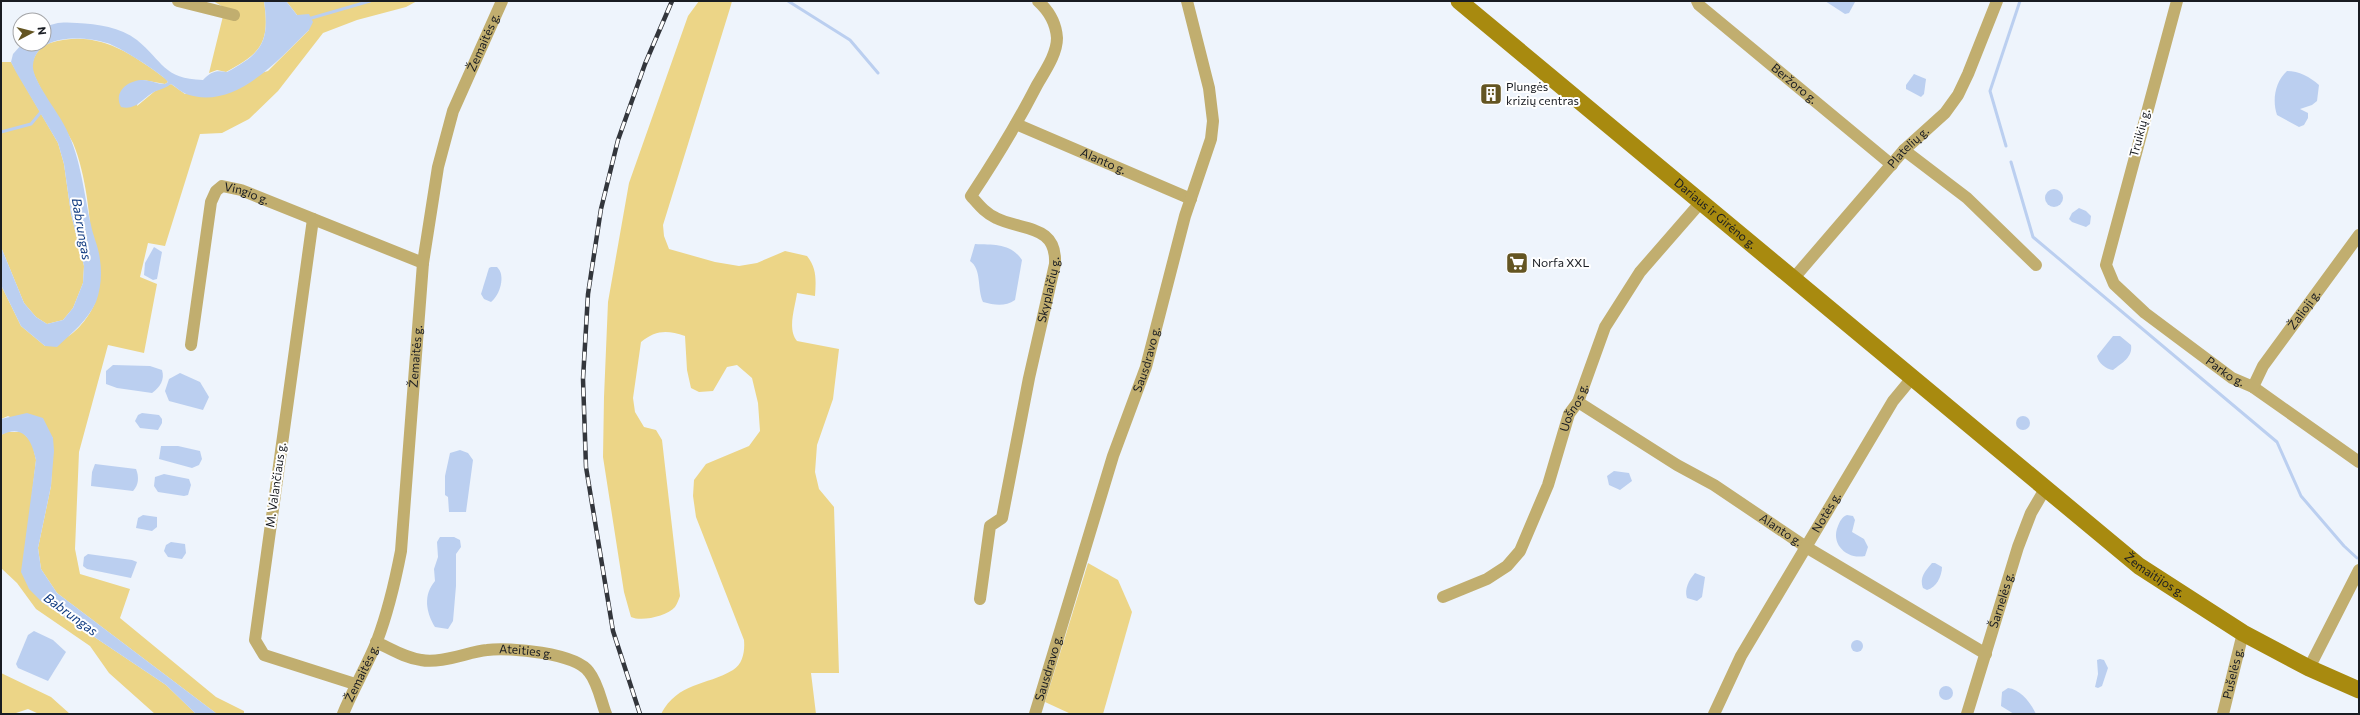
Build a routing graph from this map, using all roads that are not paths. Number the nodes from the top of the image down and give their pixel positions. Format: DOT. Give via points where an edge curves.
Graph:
graph roads {
  1 [pos="178,1"];
  2 [pos="502,1"];
  3 [pos="1038,1"];
  4 [pos="1187,1"];
  5 [pos="1459,1"];
  6 [pos="1697,1"];
  7 [pos="1997,1"];
  8 [pos="2176,1"];
  9 [pos="234,15"];
  10 [pos="1016,124"];
  11 [pos="1904,150"];
  12 [pos="1892,165"];
  13 [pos="1191,199"];
  14 [pos="1702,202"];
  15 [pos="313,219"];
  16 [pos="2357,241"];
  17 [pos="423,264"];
  18 [pos="2036,265"];
  19 [pos="2106,265"];
  20 [pos="1793,279"];
  21 [pos="191,344"];
  22 [pos="1912,378"];
  23 [pos="2253,387"];
  24 [pos="1578,402"];
  25 [pos="1971,427"];
  26 [pos="2359,462"];
  27 [pos="2045,489"];
  28 [pos="1806,547"];
  29 [pos="2359,570"];
  30 [pos="1443,597"];
  31 [pos="980,599"];
  32 [pos="2243,632"];
  33 [pos="376,642"];
  34 [pos="1986,654"];
  35 [pos="2309,668"];
  36 [pos="355,684"];
  37 [pos="2359,690"];
  38 [pos="343,714"];
  39 [pos="606,714"];
  40 [pos="1035,714"];
  41 [pos="1714,714"];
  42 [pos="1967,714"];
  43 [pos="2224,714"];
  1 -- 9 [label="street"];
  2 -- 17 [label="street, Žemaitės g." via="453,111 438,166"];
  3 -- 10 [label="street, Skyplaičių g." via="1055,22 1057,39 1052,57"];
  4 -- 13 [label="street, Sausdravo g." via="1209,88 1213,121 1208,152"];
  5 -- 14 [label="main road, Dariaus ir Girėno g."];
  6 -- 12 [label="street, Beržoro g."];
  7 -- 11 [label="street, Platelių g." via="1958,95 1945,113"];
  8 -- 19 [label="street, Truikių g."];
  10 -- 13 [label="street, Alanto g."];
  10 -- 31 [label="street, Skyplaičių g." via="1008,141 971,196 984,212 997,219 1047,236 1053,246 1055,264 1028,378 1002,518 990,526"];
  11 -- 12 [label="street, Platelių g."];
  11 -- 18 [label="street" via="1967,198"];
  12 -- 20 [label="street, Platelių g."];
  13 -- 40 [label="street, Sausdravo g." via="1146,367 1113,456"];
  14 -- 20 [label="main road, Dariaus ir Girėno g."];
  14 -- 24 [label="street, Uošnos g." via="1640,272 1605,327"];
  15 -- 17 [label="street, Vingio g."];
  15 -- 21 [label="street, Vingio g." via="241,190 222,186 216,191 211,202"];
  15 -- 36 [label="street, M. Valančiaus g." via="255,640 264,655"];
  16 -- 23 [label="street, Žalioji g." via="2263,366"];
  17 -- 33 [label="street, Žemaitės g." via="401,551 391,597"];
  19 -- 23 [label="street, Parko g." via="2114,284 2146,313 2232,378"];
  20 -- 22 [label="main road, Dariaus ir Girėno g."];
  22 -- 25 [label="main road, Dariaus ir Girėno g."];
  22 -- 28 [label="street, Notės g." via="1893,401"];
  23 -- 26 [label="street, Parko g."];
  24 -- 28 [label="street, Alanto g." via="1651,450 1714,485"];
  24 -- 30 [label="street, Uošnos g." via="1569,414 1548,485 1520,551 1507,566 1487,579"];
  25 -- 27 [label="main road, Žemaitijos g."];
  27 -- 32 [label="main road, Žemaitijos g." via="2139,566"];
  27 -- 34 [label="street, Šarnelės g." via="2031,513 2021,540"];
  28 -- 34 [label="street, Alanto g."];
  28 -- 41 [label="street, Notės g." via="1741,656"];
  29 -- 35 [label="street"];
  32 -- 35 [label="main road, Žemaitijos g."];
  32 -- 43 [label="street, Pušelės g."];
  33 -- 36 [label="street, Žemaitės g."];
  33 -- 39 [label="street, Ateities g." via="423,661 488,650 515,649 577,663 589,671"];
  34 -- 42 [label="street, Šarnelės g."];
  35 -- 37 [label="main road, Žemaitijos g."];
  36 -- 38 [label="street, Žemaitės g."];
}
